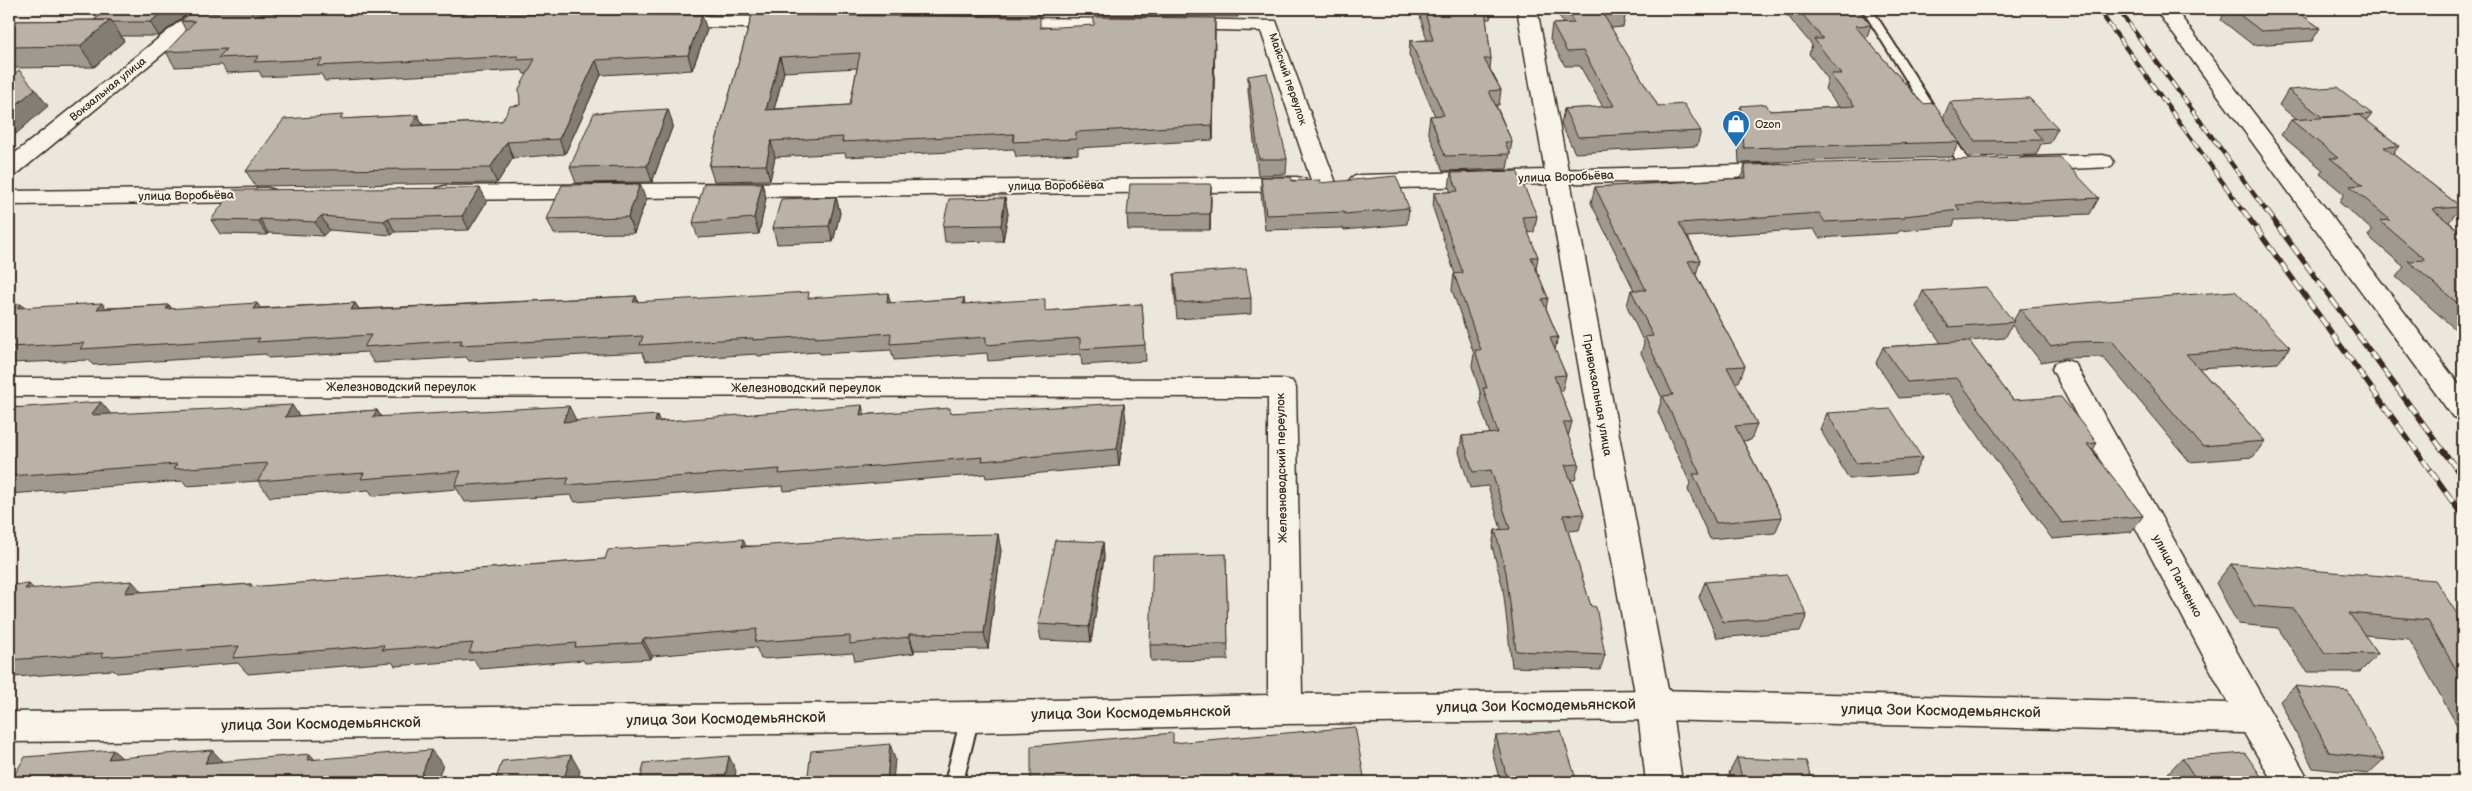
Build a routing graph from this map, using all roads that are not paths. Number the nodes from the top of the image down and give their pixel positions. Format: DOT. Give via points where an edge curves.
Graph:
graph roads {
  1 [pos="1527,9"];
  2 [pos="1867,9"];
  3 [pos="2165,9"];
  4 [pos="208,16"];
  5 [pos="652,22"];
  6 [pos="811,23"];
  7 [pos="980,24"];
  8 [pos="2103,162"];
  9 [pos="1986,165"];
  10 [pos="1936,166"];
  11 [pos="9,169"];
  12 [pos="1796,170"];
  13 [pos="1557,178"];
  14 [pos="1324,183"];
  15 [pos="427,193"];
  16 [pos="288,195"];
  17 [pos="9,198"];
  18 [pos="2065,369"];
  19 [pos="9,387"];
  20 [pos="2463,410"];
  21 [pos="1654,705"];
  22 [pos="1285,709"];
  23 [pos="970,716"];
  24 [pos="2254,718"];
  25 [pos="9,727"];
  26 [pos="954,782"];
  27 [pos="1664,782"];
  28 [pos="2292,782"];
  1 -- 13 [label="street, Привокзальная улица"];
  2 -- 9 [label="lane"];
  3 -- 20 [label="street"];
  4 -- 11 [label="street, Вокзальная улица"];
  5 -- 6 [label="street"];
  7 -- 14 [label="street, Майский переулок" via="1269,26"];
  8 -- 9 [label="street"];
  9 -- 10 [label="street"];
  12 -- 13 [label="street, улица Воробьёва"];
  13 -- 14 [label="street, улица Воробьёва"];
  13 -- 21 [label="street, Привокзальная улица"];
  14 -- 15 [label="street, улица Воробьёва"];
  16 -- 17 [label="street, улица Воробьёва"];
  18 -- 24 [label="street, улица Панченко"];
  19 -- 22 [label="street, Железноводский переулок" via="1282,388"];
  21 -- 22 [label="street, улица Зои Космодемьянской"];
  21 -- 24 [label="street, улица Зои Космодемьянской"];
  21 -- 27 [label="street, Привокзальная улица"];
  22 -- 23 [label="street, улица Зои Космодемьянской"];
  23 -- 25 [label="street, улица Зои Космодемьянской"];
  23 -- 26 [label="lane"];
  24 -- 28 [label="street, улица Панченко"];
}
